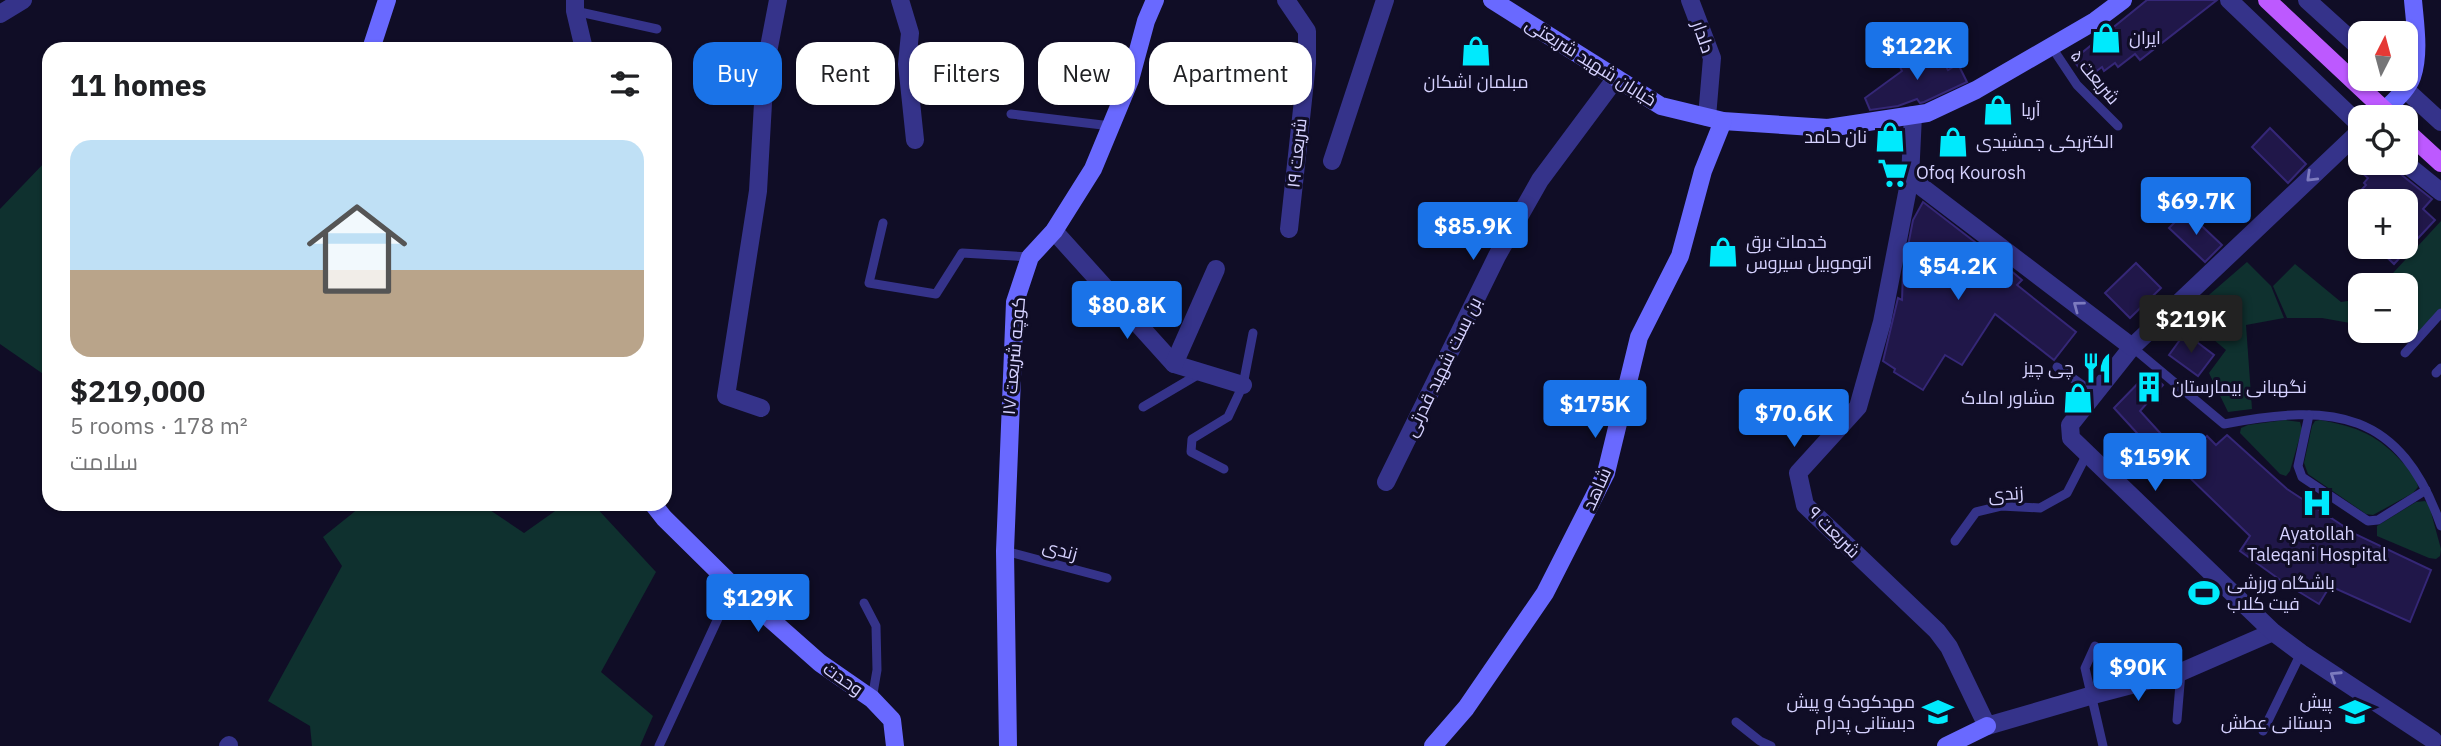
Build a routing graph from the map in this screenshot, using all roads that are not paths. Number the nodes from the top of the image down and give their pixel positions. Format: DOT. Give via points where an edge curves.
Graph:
graph roads {
  1 [pos="23,0"];
  2 [pos="387,0"];
  3 [pos="778,0"];
  4 [pos="901,0"];
  5 [pos="1155,0"];
  6 [pos="1286,0"];
  7 [pos="1385,0"];
  8 [pos="1492,0"];
  9 [pos="1690,0"];
  10 [pos="2123,0"];
  11 [pos="2229,0"];
  12 [pos="2267,0"];
  13 [pos="2307,0"];
  14 [pos="2413,0"];
  15 [pos="575,5"];
  16 [pos="0,14"];
  17 [pos="2415,21"];
  18 [pos="657,29"];
  19 [pos="2348,37"];
  20 [pos="374,42"];
  21 [pos="583,42"];
  22 [pos="2050,46"];
  23 [pos="1616,78"];
  24 [pos="2407,91"];
  25 [pos="2375,105"];
  26 [pos="1011,114"];
  27 [pos="1913,115"];
  28 [pos="2348,115"];
  29 [pos="1715,119"];
  30 [pos="2441,122"];
  31 [pos="1111,126"];
  32 [pos="2118,126"];
  33 [pos="915,140"];
  34 [pos="2348,140"];
  35 [pos="2418,142"];
  36 [pos="1332,161"];
  37 [pos="2441,163"];
  38 [pos="2418,173"];
  39 [pos="1910,178"];
  40 [pos="2441,192"];
  41 [pos="883,223"];
  42 [pos="1289,229"];
  43 [pos="1055,231"];
  44 [pos="1030,257"];
  45 [pos="1216,269"];
  46 [pos="2441,313"];
  47 [pos="1253,333"];
  48 [pos="2132,347"];
  49 [pos="2405,353"];
  50 [pos="1174,364"];
  51 [pos="2057,367"];
  52 [pos="1203,371"];
  53 [pos="1243,385"];
  54 [pos="2095,394"];
  55 [pos="1143,407"];
  56 [pos="761,408"];
  57 [pos="2309,415"];
  58 [pos="2087,454"];
  59 [pos="1224,469"];
  60 [pos="1386,482"];
  61 [pos="2426,490"];
  62 [pos="658,511"];
  63 [pos="2441,526"];
  64 [pos="1955,541"];
  65 [pos="1005,551"];
  66 [pos="1107,578"];
  67 [pos="733,586"];
  68 [pos="864,603"];
  69 [pos="2273,632"];
  70 [pos="2095,646"];
  71 [pos="2301,653"];
  72 [pos="2181,672"];
  73 [pos="2093,695"];
  74 [pos="872,699"];
  75 [pos="2177,720"];
  76 [pos="1736,722"];
  77 [pos="1986,726"];
  78 [pos="2263,731"];
  79 [pos="2434,738"];
  80 [pos="659,746"];
  81 [pos="895,746"];
  82 [pos="1008,746"];
  83 [pos="1433,746"];
  84 [pos="1772,746"];
  85 [pos="1945,746"];
  86 [pos="2102,746"];
  1 -- 16 [label="street"];
  2 -- 20 [label="street"];
  3 -- 56 [label="street" via="765,68 758,191 726,396"];
  4 -- 33 [label="street" via="910,33 907,64"];
  5 -- 31 [label="street, کوچه شریعت ۱۷"];
  6 -- 42 [label="street, شریعت ۱۹" via="1307,31"];
  7 -- 36 [label="street"];
  8 -- 23 [label="street, خیابان شهید شریعتی"];
  9 -- 29 [label="street, دلدار" via="1712,58"];
  10 -- 22 [label="street, خیابان شهید شریعتی"];
  11 -- 28 [label="street"];
  12 -- 25 [label="main road"];
  13 -- 19 [label="street"];
  14 -- 17 [label="street"];
  15 -- 18 [label="lane"];
  15 -- 21 [label="street"];
  22 -- 27 [label="street, خیابان شهید شریعتی" via="1976,90"];
  22 -- 32 [label="lane, شریعت ۵" via="2077,85"];
  23 -- 29 [label="street, خیابان شهید شریعتی" via="1661,106"];
  23 -- 60 [label="street, بن بست شهید قدرتی" via="1540,180 1497,256"];
  24 -- 30 [label="street"];
  26 -- 31 [label="lane"];
  27 -- 29 [label="street, خیابان شهید شریعتی" via="1828,128"];
  27 -- 39 [label="street, شریعت ۹"];
  29 -- 83 [label="street, شاهد" via="1680,256 1639,337 1606,473 1545,593"];
  31 -- 43 [label="street, کوچه شریعت ۱۷" via="1093,169"];
  34 -- 48 [label="street, one-way"];
  35 -- 37 [label="main road"];
  38 -- 40 [label="street"];
  48 -- 39 [label="street, one-way" via="2052,280"];
  39 -- 77 [label="street, شریعت ۹" via="1882,322 1858,407 1798,473 1805,505 1949,647"];
  41 -- 44 [label="lane" via="869,284 936,294 962,253"];
  43 -- 44 [label="street, کوچه شریعت ۱۷"];
  43 -- 50 [label="street"];
  44 -- 65 [label="street, کوچه شریعت ۱۷" via="1015,302"];
  45 -- 50 [label="street"];
  46 -- 49 [label="lane"];
  47 -- 53 [label="lane"];
  48 -- 54 [label="street"];
  48 -- 57 [label="lane" via="2224,424"];
  50 -- 52 [label="street"];
  51 -- 54 [label="lane"];
  52 -- 53 [label="street"];
  52 -- 55 [label="lane"];
  53 -- 59 [label="lane" via="1228,417 1192,439 1191,452"];
  54 -- 58 [label="street" via="2070,425 2071,438"];
  57 -- 61 [label="lane" via="2353,421 2378,433 2405,457"];
  57 -- 61 [label="lane" via="2298,466 2302,477 2368,521 2378,520"];
  58 -- 64 [label="lane, زندی" via="2067,493 2040,508 2001,506 1976,512"];
  58 -- 69 [label="street"];
  61 -- 63 [label="lane"];
  62 -- 67 [label="street, وحدت"];
  65 -- 66 [label="lane, زندی"];
  65 -- 82 [label="street, کوچه شریعت ۱۷"];
  67 -- 74 [label="street, وحدت" via="820,663"];
  67 -- 80 [label="lane"];
  68 -- 74 [label="lane" via="876,626"];
  69 -- 71 [label="street"];
  69 -- 72 [label="street"];
  70 -- 73 [label="lane" via="2085,668"];
  71 -- 78 [label="lane"];
  79 -- 71 [label="street, one-way"];
  72 -- 73 [label="street"];
  72 -- 75 [label="lane"];
  73 -- 77 [label="street"];
  73 -- 86 [label="lane"];
  74 -- 81 [label="street, وحدت" via="892,720"];
  76 -- 84 [label="lane"];
  77 -- 85 [label="street"];
}
